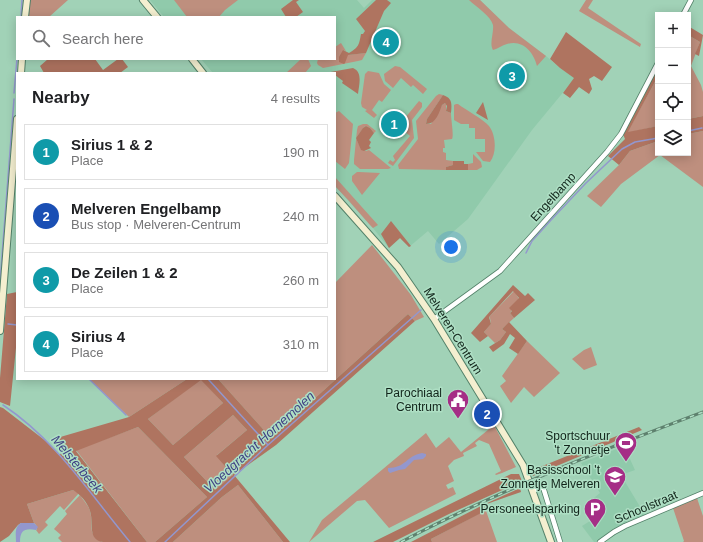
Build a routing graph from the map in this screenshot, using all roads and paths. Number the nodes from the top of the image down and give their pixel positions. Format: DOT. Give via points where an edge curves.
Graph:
graph roads {
  1 [pos="26,0"];
  2 [pos="143,0"];
  3 [pos="691,0"];
  4 [pos="685,12"];
  5 [pos="25,16"];
  6 [pos="156,16"];
  7 [pos="22,60"];
  8 [pos="193,60"];
  9 [pos="655,69"];
  10 [pos="21,72"];
  11 [pos="202,72"];
  12 [pos="16,131"];
  13 [pos="336,197"];
  14 [pos="434,319"];
  15 [pos="0,331"];
  16 [pos="533,491"];
  17 [pos="703,493"];
  18 [pos="551,542"];
  19 [pos="560,542"];
  20 [pos="600,542"];
  1 -- 5 [label="main road"];
  2 -- 6 [label="main road"];
  3 -- 4 [label="street"];
  7 -- 10 [label="main road"];
  8 -- 11 [label="main road"];
  9 -- 14 [label="street, Engelbamp" via="621,134 607,152 500,271"];
  12 -- 15 [label="main road"];
  13 -- 14 [label="main road, Melveren-Centrum" via="395,262"];
  14 -- 16 [label="main road, Melveren-Centrum" via="523,465"];
  16 -- 18 [label="main road, Melveren-Centrum"];
  16 -- 19 [label="street" via="543,487"];
  17 -- 20 [label="street, Schoolstraat" via="625,526"];
}
